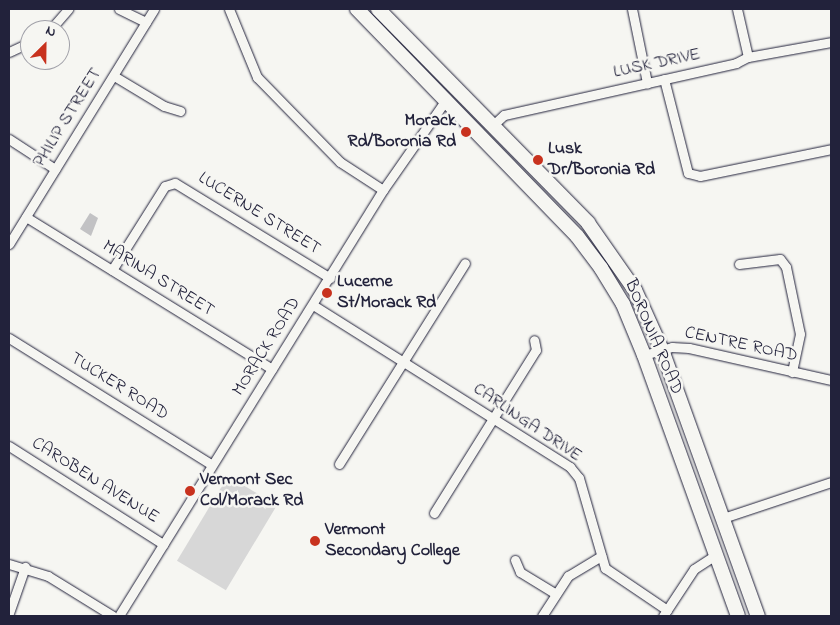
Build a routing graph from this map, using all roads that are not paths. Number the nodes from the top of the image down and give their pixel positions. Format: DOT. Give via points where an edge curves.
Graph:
graph roads {
  1 [pos="68,9"];
  2 [pos="120,9"];
  3 [pos="154,9"];
  4 [pos="229,9"];
  5 [pos="357,9"];
  6 [pos="378,9"];
  7 [pos="632,9"];
  8 [pos="737,9"];
  9 [pos="59,20"];
  10 [pos="144,25"];
  11 [pos="831,42"];
  12 [pos="748,57"];
  13 [pos="114,76"];
  14 [pos="664,79"];
  15 [pos="647,83"];
  16 [pos="458,90"];
  17 [pos="445,101"];
  18 [pos="180,111"];
  19 [pos="492,126"];
  20 [pos="481,138"];
  21 [pos="9,139"];
  22 [pos="831,148"];
  23 [pos="55,169"];
  24 [pos="384,190"];
  25 [pos="26,217"];
  26 [pos="9,244"];
  27 [pos="465,263"];
  28 [pos="739,264"];
  29 [pos="112,270"];
  30 [pos="330,278"];
  31 [pos="312,305"];
  32 [pos="9,338"];
  33 [pos="534,340"];
  34 [pos="662,350"];
  35 [pos="644,355"];
  36 [pos="402,362"];
  37 [pos="272,369"];
  38 [pos="792,372"];
  39 [pos="831,380"];
  40 [pos="492,418"];
  41 [pos="9,446"];
  42 [pos="339,464"];
  43 [pos="212,465"];
  44 [pos="831,482"];
  45 [pos="434,513"];
  46 [pos="723,518"];
  47 [pos="163,544"];
  48 [pos="717,554"];
  49 [pos="601,556"];
  50 [pos="515,560"];
  51 [pos="9,564"];
  52 [pos="25,568"];
  53 [pos="556,594"];
  54 [pos="9,613"];
  55 [pos="665,613"];
  56 [pos="117,616"];
  57 [pos="542,616"];
  58 [pos="738,616"];
  59 [pos="758,616"];
  1 -- 9 [label="street"];
  2 -- 10 [label="street"];
  3 -- 10 [label="street, PHILIP STREET"];
  4 -- 24 [label="street" via="256,77 340,162"];
  5 -- 17 [label="main road, BORONIA ROAD"];
  6 -- 16 [label="main road, BORONIA ROAD"];
  7 -- 15 [label="street"];
  8 -- 12 [label="street"];
  10 -- 13 [label="street, PHILIP STREET"];
  11 -- 12 [label="street, LUSK DRIVE"];
  12 -- 14 [label="street, LUSK DRIVE"];
  13 -- 18 [label="street" via="164,106"];
  13 -- 23 [label="street, PHILIP STREET"];
  14 -- 15 [label="street, LUSK DRIVE"];
  14 -- 22 [label="street" via="688,173 700,176"];
  15 -- 19 [label="street, LUSK DRIVE" via="504,115"];
  16 -- 17 [label="main road"];
  16 -- 19 [label="main road, BORONIA ROAD"];
  17 -- 20 [label="main road, BORONIA ROAD"];
  17 -- 24 [label="street, MORACK ROAD"];
  19 -- 20 [label="main road"];
  19 -- 34 [label="main road, BORONIA ROAD" via="588,223 635,290"];
  20 -- 35 [label="main road, BORONIA ROAD" via="577,236 623,304"];
  21 -- 23 [label="street"];
  23 -- 25 [label="street, PHILIP STREET"];
  24 -- 30 [label="street, MORACK ROAD"];
  25 -- 26 [label="street, PHILIP STREET"];
  25 -- 29 [label="street, MARINA STREET"];
  27 -- 36 [label="street"];
  28 -- 38 [label="street" via="780,259 786,267 800,334"];
  29 -- 30 [label="street, LUCERNE STREET" via="169,184 181,185"];
  29 -- 37 [label="street, MARINA STREET"];
  30 -- 31 [label="street, MORACK ROAD"];
  31 -- 36 [label="street, CARLINGA DRIVE"];
  31 -- 37 [label="street, MORACK ROAD"];
  32 -- 43 [label="street, TUCKER ROAD"];
  33 -- 40 [label="street" via="536,350"];
  34 -- 35 [label="street, CENTRE ROAD"];
  34 -- 38 [label="street, CENTRE ROAD" via="689,348"];
  34 -- 46 [label="main road, BORONIA ROAD"];
  35 -- 48 [label="main road, BORONIA ROAD"];
  36 -- 40 [label="street, CARLINGA DRIVE"];
  36 -- 42 [label="street"];
  37 -- 43 [label="street, MORACK ROAD"];
  38 -- 39 [label="street, CENTRE ROAD"];
  40 -- 45 [label="street"];
  40 -- 49 [label="street, CARLINGA DRIVE" via="570,467 579,478"];
  41 -- 47 [label="street, CAROBEN AVENUE"];
  43 -- 47 [label="street, MORACK ROAD"];
  44 -- 46 [label="street"];
  46 -- 59 [label="main road, BORONIA ROAD"];
  47 -- 56 [label="street, MORACK ROAD"];
  48 -- 55 [label="street" via="694,569"];
  48 -- 58 [label="main road, BORONIA ROAD"];
  49 -- 53 [label="street" via="577,568"];
  49 -- 55 [label="street, CARLINGA DRIVE" via="611,574"];
  50 -- 53 [label="street" via="520,572"];
  51 -- 52 [label="street"];
  52 -- 54 [label="street"];
  52 -- 56 [label="street" via="48,576"];
  53 -- 57 [label="street"];
}
